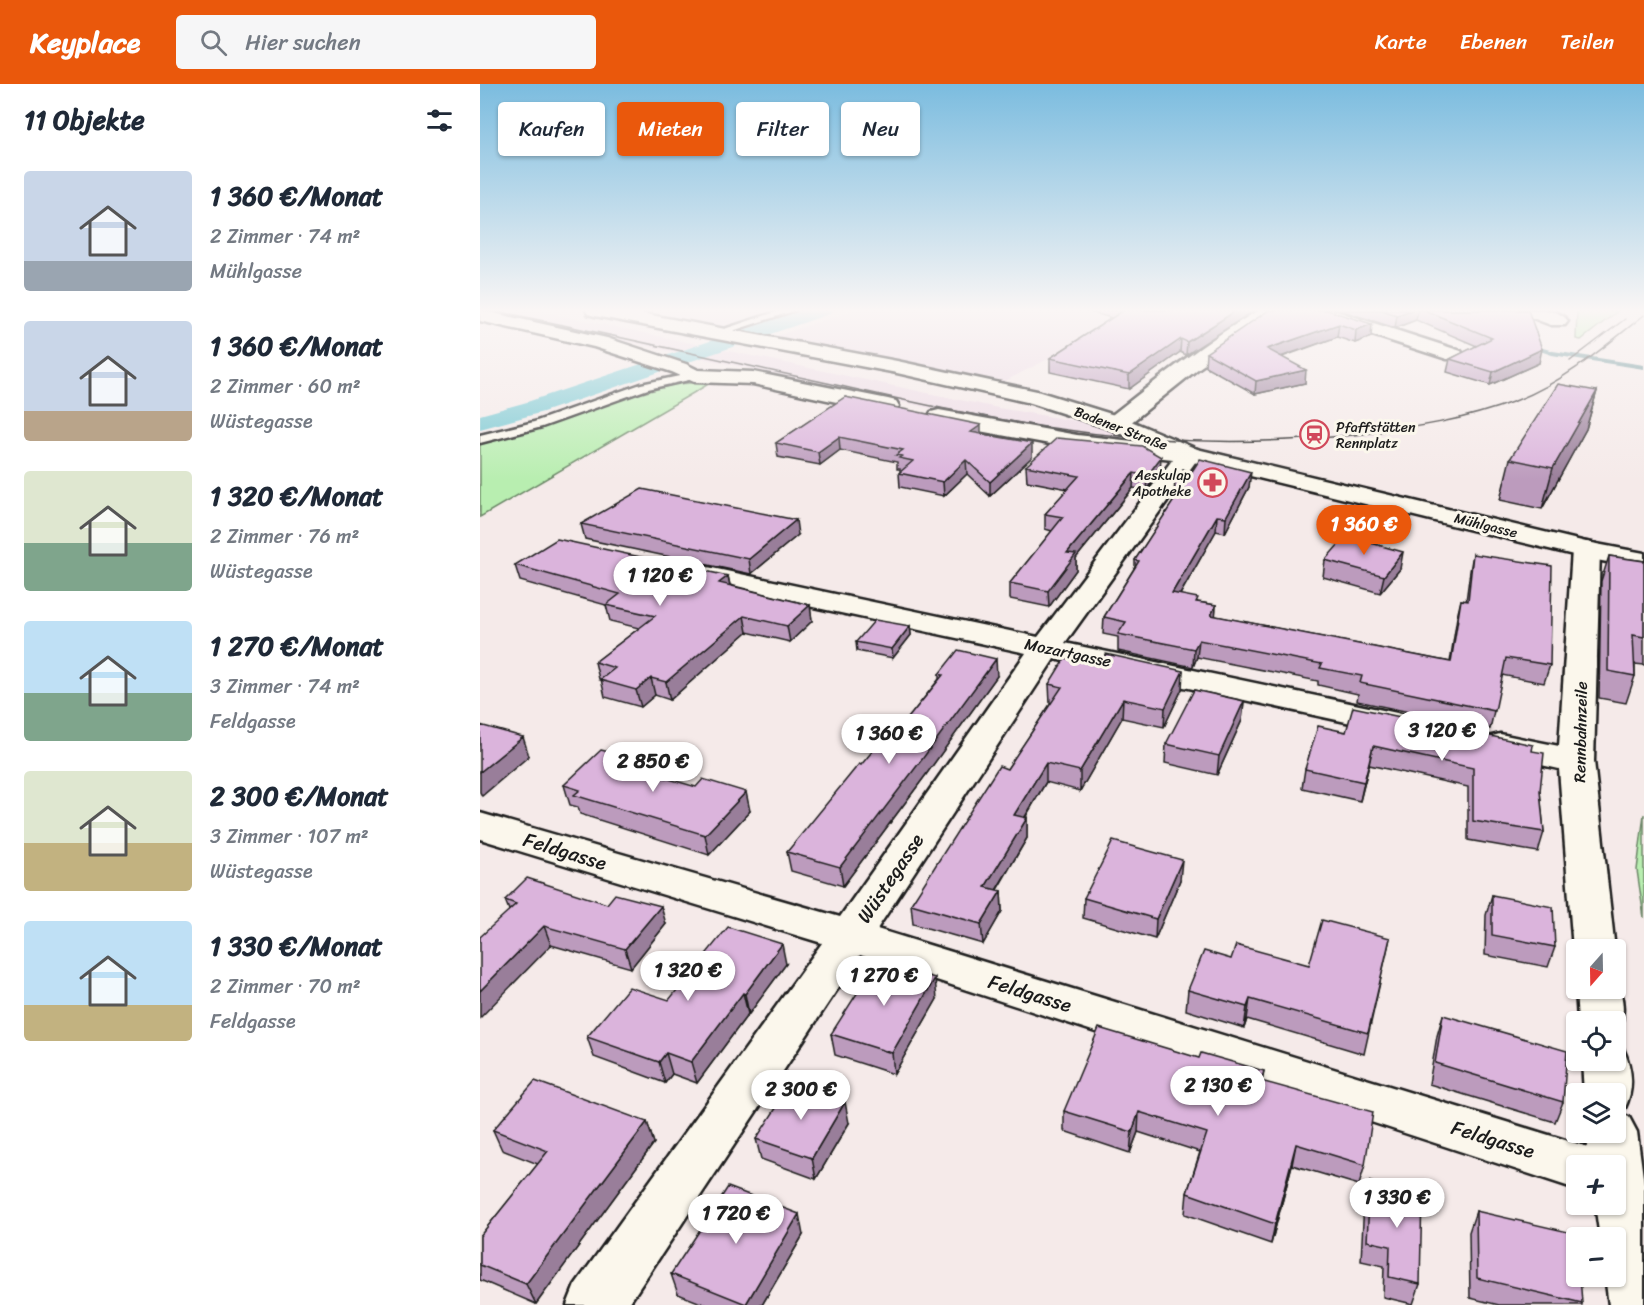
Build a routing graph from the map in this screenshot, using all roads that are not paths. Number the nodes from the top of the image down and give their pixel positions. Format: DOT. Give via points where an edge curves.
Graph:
graph roads {
  1 [pos="673,367"];
  2 [pos="892,367"];
  3 [pos="1186,367"];
  4 [pos="686,372"];
  5 [pos="1116,423"];
  6 [pos="480,439"];
  7 [pos="1189,454"];
  8 [pos="1586,549"];
  9 [pos="1644,561"];
  10 [pos="652,564"];
  11 [pos="1046,647"];
  12 [pos="1426,729"];
  13 [pos="1473,739"];
  14 [pos="1576,761"];
  15 [pos="480,826"];
  16 [pos="850,936"];
  17 [pos="1593,939"];
  18 [pos="1566,1163"];
  19 [pos="1622,1215"];
  20 [pos="595,1305"];
  21 [pos="1637,1305"];
  1 -- 4 [label="street"];
  2 -- 5 [label="street, Badener Straße" via="1037,398"];
  3 -- 5 [label="street"];
  4 -- 6 [label="lane" via="538,425"];
  4 -- 7 [label="street" via="753,378 1044,437"];
  5 -- 7 [label="street, Badener Straße"];
  7 -- 8 [label="street, Mühlgasse"];
  7 -- 11 [label="street, Wüstegasse"];
  8 -- 9 [label="street, Mühlgasse"];
  8 -- 14 [label="street, Rennbahnzeile"];
  10 -- 11 [label="street, Mozartgasse"];
  11 -- 12 [label="street, Mozartgasse"];
  11 -- 16 [label="street, Wüstegasse"];
  13 -- 14 [label="street"];
  14 -- 17 [label="street, Rennbahnzeile"];
  15 -- 16 [label="street, Feldgasse"];
  16 -- 18 [label="street, Feldgasse"];
  16 -- 20 [label="street, Wüstegasse"];
  19 -- 21 [label="street"];
}
